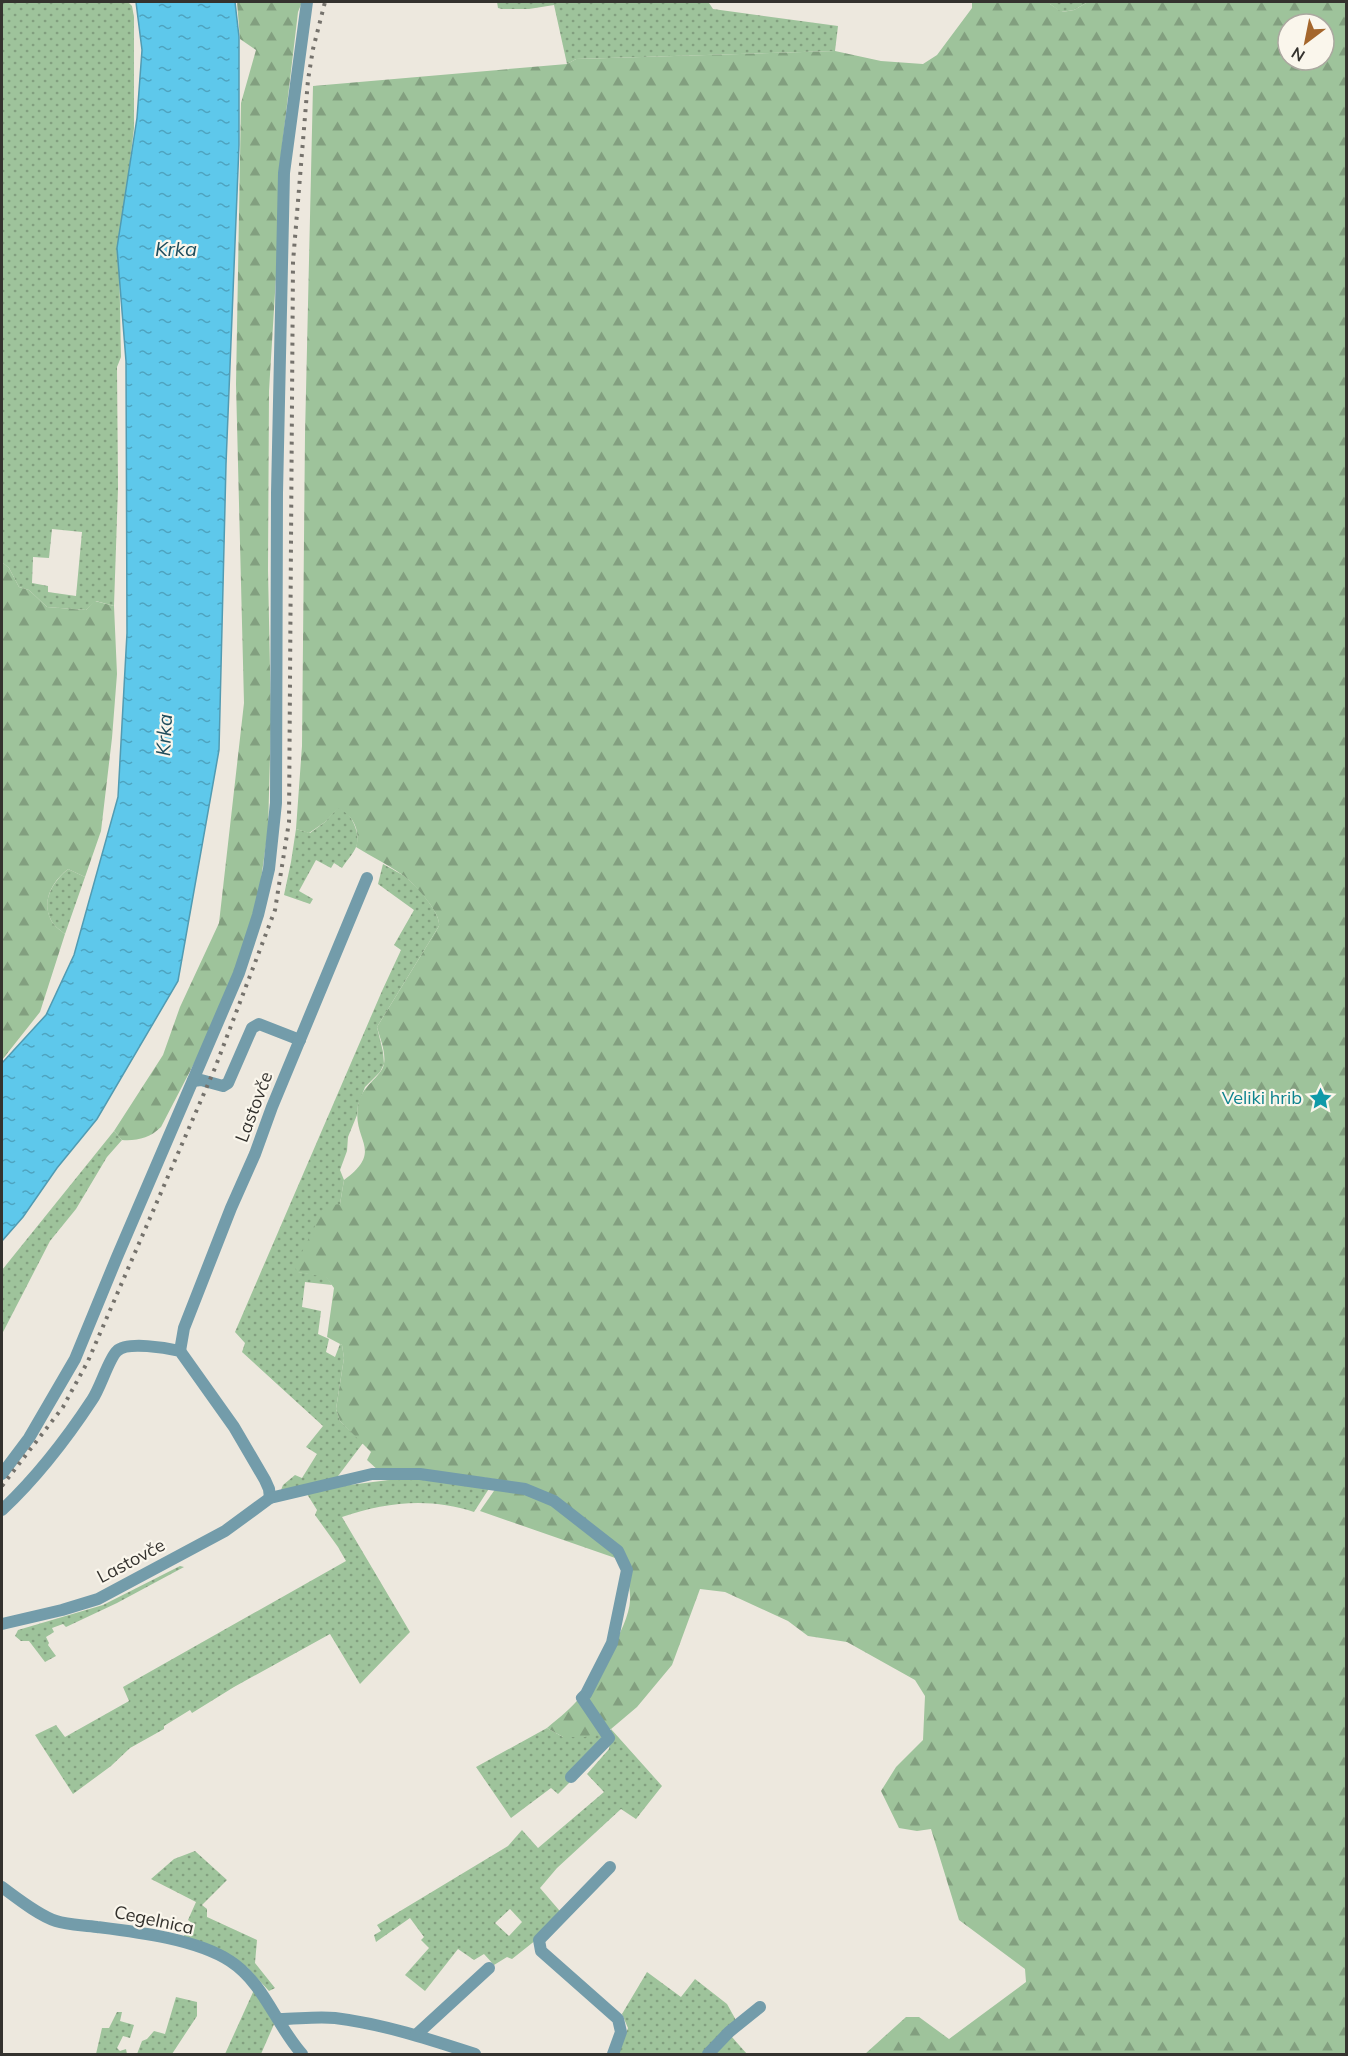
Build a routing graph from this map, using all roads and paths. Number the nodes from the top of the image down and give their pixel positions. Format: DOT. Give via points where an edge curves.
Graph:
graph roads {
  1 [pos="307,2"];
  2 [pos="367,879"];
  3 [pos="300,1040"];
  4 [pos="193,1081"];
  5 [pos="180,1351"];
  6 [pos="2,1474"];
  7 [pos="270,1498"];
  8 [pos="2,1510"];
  9 [pos="2,1624"];
  10 [pos="571,1777"];
  11 [pos="610,1867"];
  12 [pos="2,1887"];
  13 [pos="489,1968"];
  14 [pos="760,2007"];
  15 [pos="279,2019"];
  16 [pos="416,2035"];
  17 [pos="302,2055"];
  18 [pos="475,2055"];
  19 [pos="613,2055"];
  20 [pos="708,2055"];
  1 -- 4 [label="street" via="284,173 276,803 269,869 258,915 240,973"];
  2 -- 3 [label="street, Lastovče"];
  3 -- 4 [label="street" via="260,1024 252,1028 228,1083 223,1086"];
  3 -- 5 [label="street, Lastovče" via="184,1328"];
  4 -- 6 [label="street" via="75,1359 29,1438"];
  5 -- 7 [label="street" via="234,1427 266,1480"];
  5 -- 8 [label="street" via="126,1347 117,1351 93,1399 23,1490"];
  7 -- 9 [label="street, Lastovče" via="225,1531 98,1599"];
  7 -- 10 [label="street" via="372,1474 420,1474 495,1484 525,1489 554,1501 618,1551 627,1570 612,1643 582,1698 609,1738"];
  11 -- 19 [label="street" via="539,1940 541,1951 618,2019 621,2032"];
  12 -- 15 [label="street, Cegelnica" via="56,1921 150,1934 206,1949 251,1978"];
  13 -- 16 [label="street"];
  14 -- 20 [label="street"];
  15 -- 16 [label="street" via="333,2018"];
  15 -- 17 [label="street, Cegelnica" via="288,2039"];
  16 -- 18 [label="street"];
}
